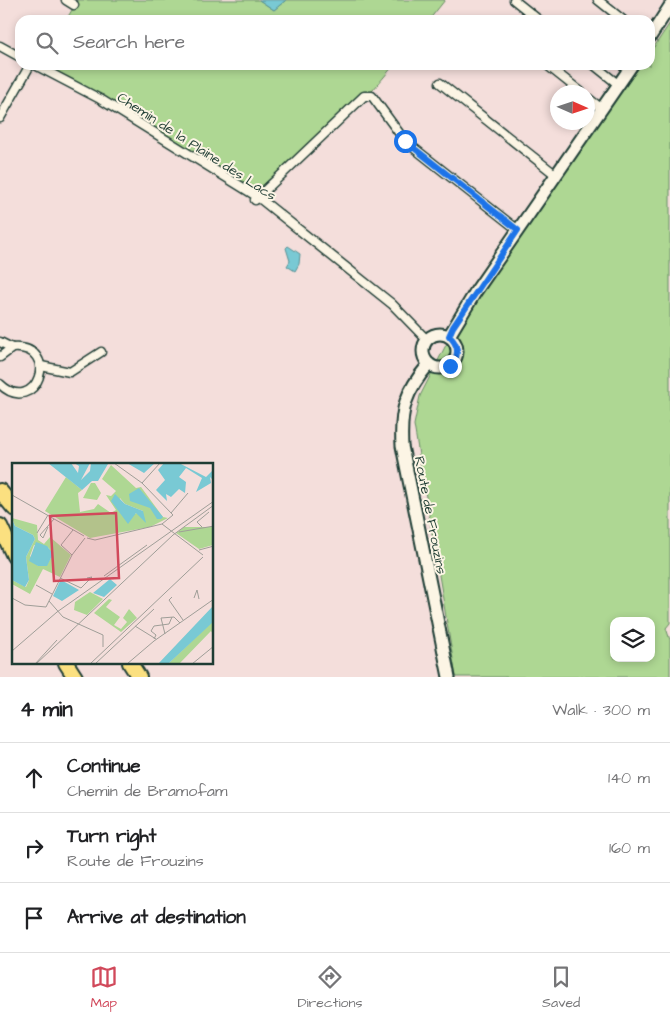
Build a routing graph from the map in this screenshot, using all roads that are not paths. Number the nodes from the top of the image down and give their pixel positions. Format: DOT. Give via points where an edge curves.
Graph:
graph roads {
  1 [pos="66,0"];
  2 [pos="514,0"];
  3 [pos="598,0"];
  4 [pos="74,5"];
  5 [pos="670,6"];
  6 [pos="533,15"];
  7 [pos="617,15"];
  8 [pos="655,29"];
  9 [pos="0,46"];
  10 [pos="15,54"];
  11 [pos="27,70"];
  12 [pos="45,70"];
  13 [pos="553,70"];
  14 [pos="600,70"];
  15 [pos="629,70"];
  16 [pos="440,83"];
  17 [pos="572,85"];
  18 [pos="619,85"];
  19 [pos="595,104"];
  20 [pos="602,109"];
  21 [pos="0,118"];
  22 [pos="556,175"];
  23 [pos="257,199"];
  24 [pos="518,230"];
  25 [pos="449,336"];
  26 [pos="427,340"];
  27 [pos="0,342"];
  28 [pos="12,348"];
  29 [pos="101,352"];
  30 [pos="0,357"];
  31 [pos="429,364"];
  32 [pos="40,366"];
  33 [pos="0,384"];
  34 [pos="0,490"];
  35 [pos="12,505"];
  36 [pos="0,526"];
  37 [pos="12,552"];
  38 [pos="67,664"];
  39 [pos="131,664"];
  40 [pos="74,677"];
  41 [pos="139,677"];
  42 [pos="449,677"];
  1 -- 4 [label="street"];
  2 -- 6 [label="street"];
  3 -- 7 [label="street"];
  5 -- 8 [label="main road"];
  9 -- 10 [label="street"];
  11 -- 21 [label="street"];
  12 -- 23 [label="street, Chemin de la Plaine des Lacs" via="100,99"];
  13 -- 17 [label="street"];
  14 -- 18 [label="street"];
  15 -- 18 [label="main road"];
  16 -- 22 [label="street"];
  18 -- 20 [label="main road"];
  19 -- 20 [label="street"];
  20 -- 22 [label="main road"];
  22 -- 24 [label="main road"];
  23 -- 24 [label="street" via="364,96 372,96 405,141"];
  23 -- 26 [label="street, Chemin de la Plaine des Lacs" via="392,304"];
  24 -- 25 [label="main road"];
  25 -- 26 [label="main road" via="437,334"];
  25 -- 31 [label="main road" via="456,345 454,361 450,366 439,369"];
  26 -- 31 [label="main road" via="423,355"];
  27 -- 28 [label="street"];
  28 -- 30 [label="street"];
  28 -- 32 [label="street" via="28,350"];
  29 -- 32 [label="street" via="70,372"];
  31 -- 42 [label="main road, Route de Frouzins" via="410,387 405,400 402,446"];
  32 -- 33 [label="street" via="41,374 35,386 24,392 12,392"];
  34 -- 35 [label="highway"];
  36 -- 37 [label="highway"];
  38 -- 40 [label="highway"];
  39 -- 41 [label="highway"];
}
